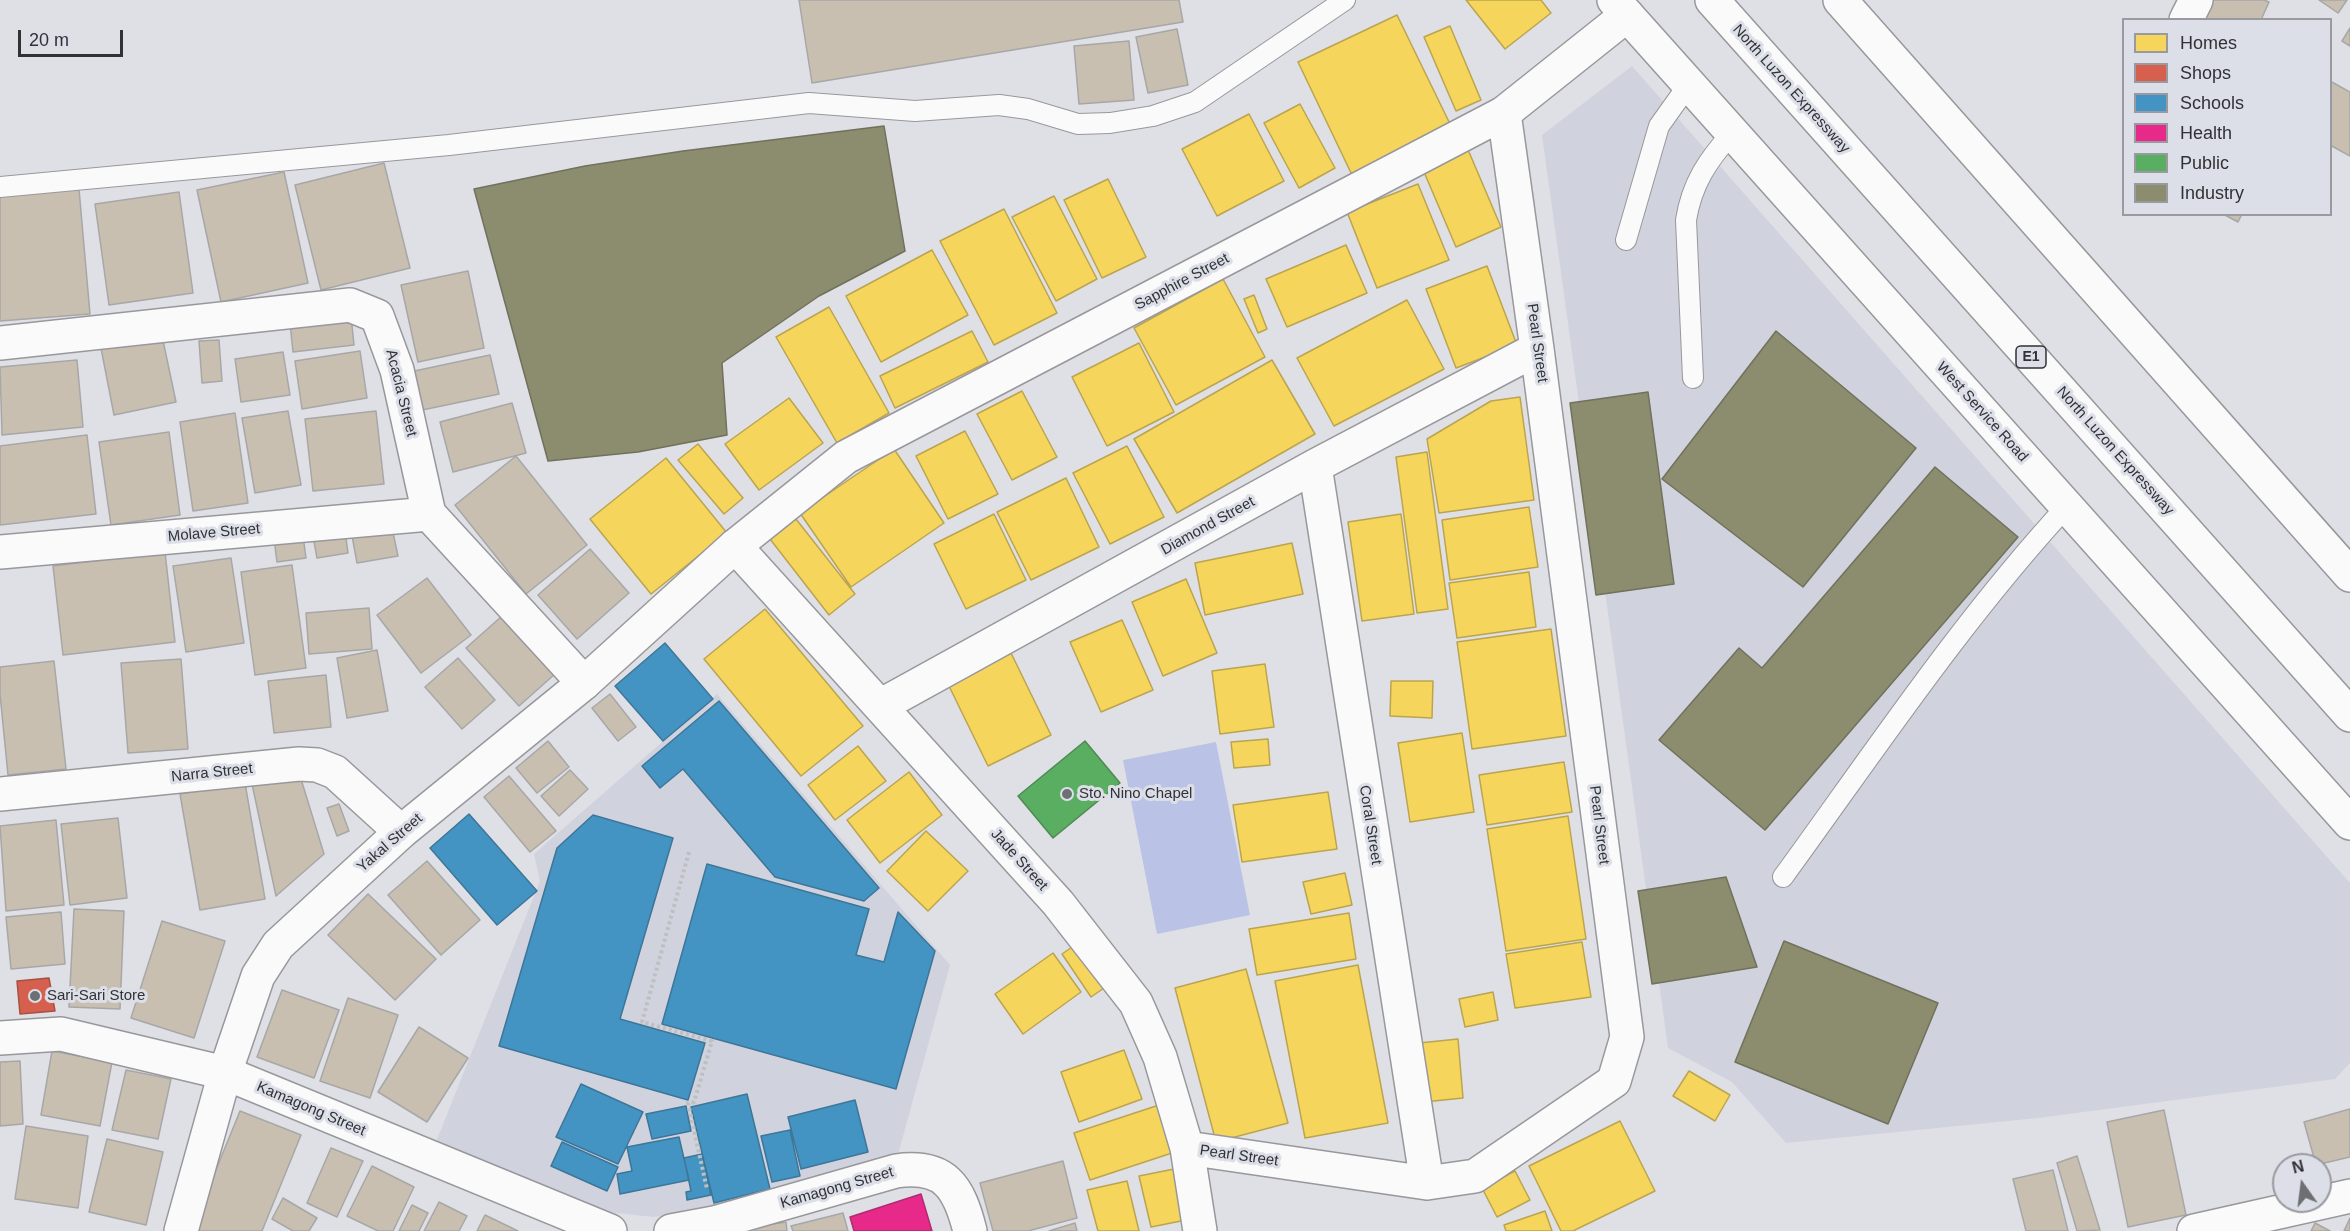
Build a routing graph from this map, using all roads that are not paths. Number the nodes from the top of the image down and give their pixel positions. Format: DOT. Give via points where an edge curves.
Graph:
graph roads {
  1 [pos="1345,0"];
  2 [pos="1712,0"];
  3 [pos="1840,0"];
  4 [pos="2196,0"];
  5 [pos="1621,7"];
  6 [pos="2187,18"];
  7 [pos="1689,84"];
  8 [pos="1504,113"];
  9 [pos="1732,133"];
  10 [pos="0,187"];
  11 [pos="1626,240"];
  12 [pos="0,343"];
  13 [pos="1538,349"];
  14 [pos="1693,378"];
  15 [pos="1315,466"];
  16 [pos="2067,506"];
  17 [pos="429,514"];
  18 [pos="735,546"];
  19 [pos="0,552"];
  20 [pos="2350,575"];
  21 [pos="584,683"];
  22 [pos="880,706"];
  23 [pos="2350,715"];
  24 [pos="0,794"];
  25 [pos="2350,823"];
  26 [pos="401,832"];
  27 [pos="1783,876"];
  28 [pos="0,1038"];
  29 [pos="225,1073"];
  30 [pos="1187,1148"];
  31 [pos="1427,1183"];
  32 [pos="2350,1196"];
  33 [pos="2272,1222"];
  34 [pos="181,1231"];
  35 [pos="610,1231"];
  36 [pos="671,1231"];
  37 [pos="970,1231"];
  38 [pos="1200,1231"];
  39 [pos="2194,1231"];
  1 -- 10 [label="lane" via="1195,102 1153,116 1110,123 1078,124 999,105 915,111 809,103 449,145"];
  2 -- 23 [label="main road, North Luzon Expressway / E1"];
  3 -- 20 [label="main road"];
  4 -- 6 [label="main road"];
  5 -- 7 [label="main road, West Service Road"];
  5 -- 8 [label="main road, Sapphire Street"];
  7 -- 9 [label="main road, West Service Road"];
  7 -- 11 [label="lane" via="1659,126"];
  8 -- 13 [label="main road, Pearl Street"];
  8 -- 18 [label="main road, Sapphire Street" via="846,457"];
  9 -- 14 [label="lane" via="1698,177 1689,197 1686,220"];
  9 -- 16 [label="main road, West Service Road"];
  12 -- 17 [label="main road, Acacia Street" via="350,305 377,316 387,336"];
  13 -- 15 [label="main road, Diamond Street"];
  13 -- 31 [label="main road, Pearl Street" via="1627,1037 1614,1081 1476,1176"];
  15 -- 22 [label="main road, Diamond Street"];
  15 -- 31 [label="main road, Coral Street"];
  16 -- 25 [label="main road, West Service Road"];
  16 -- 27 [label="lane" via="2032,544 1942,661"];
  17 -- 19 [label="main road, Molave Street"];
  17 -- 21 [label="main road, Acacia Street"];
  18 -- 21 [label="main road, Yakal Street"];
  18 -- 22 [label="main road, Jade Street"];
  21 -- 26 [label="main road, Yakal Street"];
  22 -- 30 [label="main road, Jade Street" via="1058,903 1136,1003 1160,1057"];
  24 -- 26 [label="main road, Narra Street" via="317,765 335,772"];
  26 -- 29 [label="main road, Yakal Street" via="278,945 258,976"];
  28 -- 29 [label="main road, Kamagong Street" via="61,1034"];
  29 -- 34 [label="main road, Yakal Street"];
  29 -- 35 [label="main road, Kamagong Street"];
  30 -- 31 [label="main road, Pearl Street"];
  30 -- 38 [label="main road, Jade Street"];
  32 -- 33 [label="main road"];
  33 -- 39 [label="main road"];
  36 -- 37 [label="main road, Kamagong Street" via="915,1168 935,1173 952,1184 963,1204"];
}
